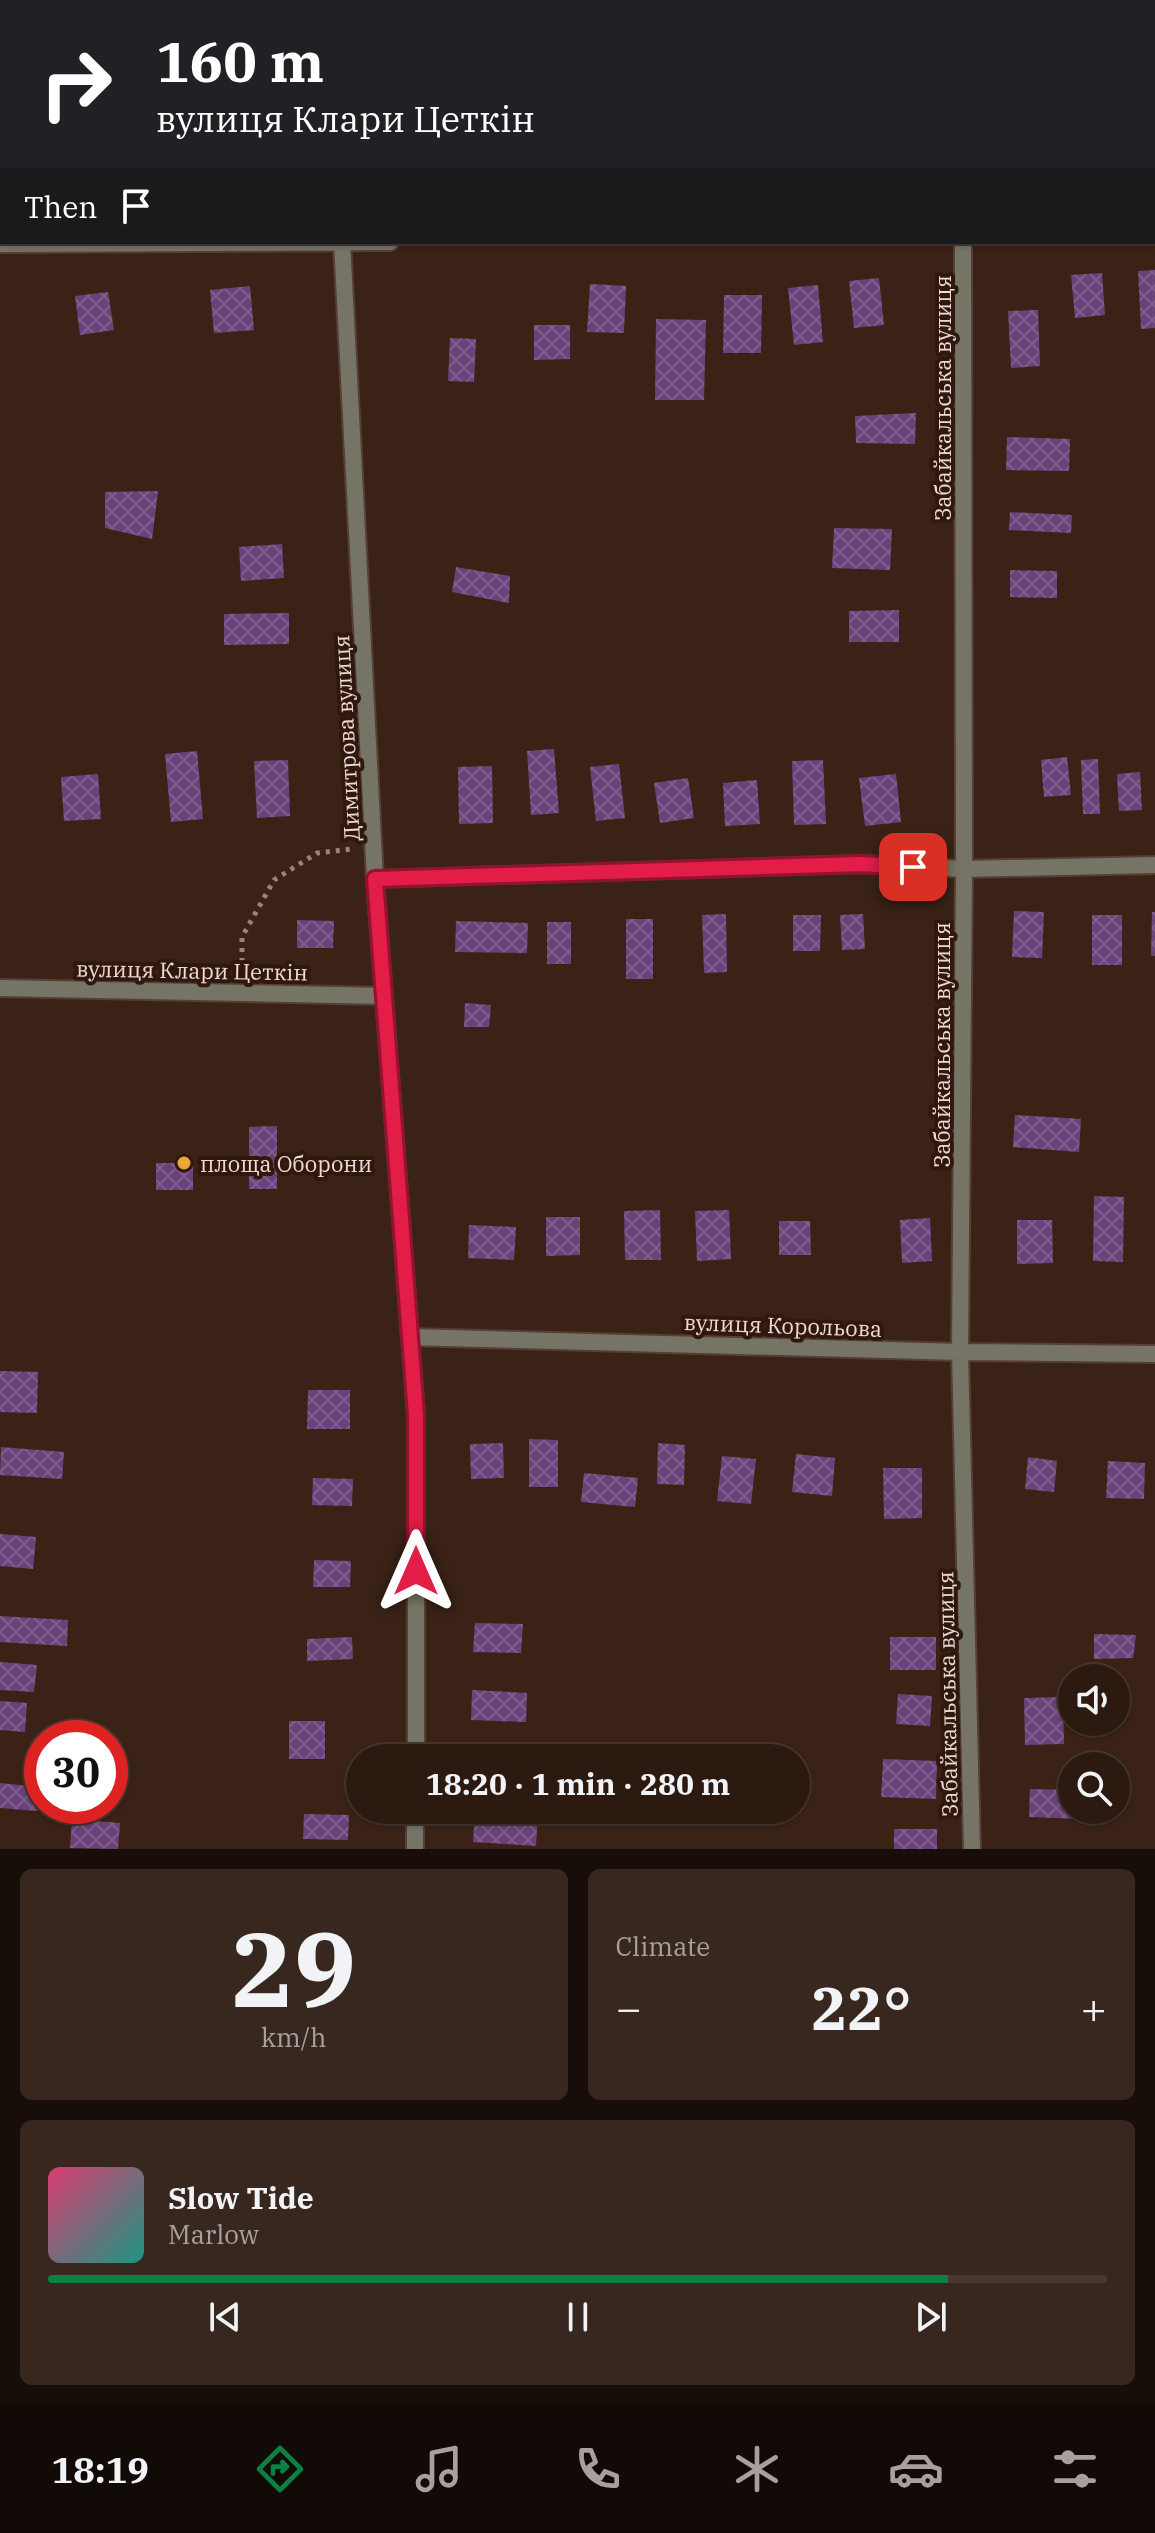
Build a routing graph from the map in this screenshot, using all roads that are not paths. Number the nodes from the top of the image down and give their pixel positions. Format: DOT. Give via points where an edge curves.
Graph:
graph roads {
  1 [pos="342,244"];
  2 [pos="963,244"];
  3 [pos="1155,865"];
  4 [pos="964,869"];
  5 [pos="375,879"];
  6 [pos="0,988"];
  7 [pos="384,996"];
  8 [pos="410,1337"];
  9 [pos="960,1352"];
  10 [pos="1155,1354"];
  11 [pos="416,1744"];
  12 [pos="415,1824"];
  13 [pos="415,1849"];
  14 [pos="972,1849"];
  1 -- 5 [label="street, Димитрова вулиця"];
  2 -- 4 [label="street, Забайкальська вулиця"];
  3 -- 4 [label="street"];
  4 -- 5 [label="street" via="861,864"];
  4 -- 9 [label="street, Забайкальська вулиця"];
  5 -- 7 [label="street, Димитрова вулиця"];
  6 -- 7 [label="street, вулиця Клари Цеткін"];
  7 -- 8 [label="street, Димитрова вулиця"];
  8 -- 9 [label="street, вулиця Корольова"];
  8 -- 11 [label="street, Димитрова вулиця" via="416,1415"];
  9 -- 10 [label="street, вулиця Корольова"];
  9 -- 14 [label="street, Забайкальська вулиця"];
  12 -- 13 [label="street"];
}
